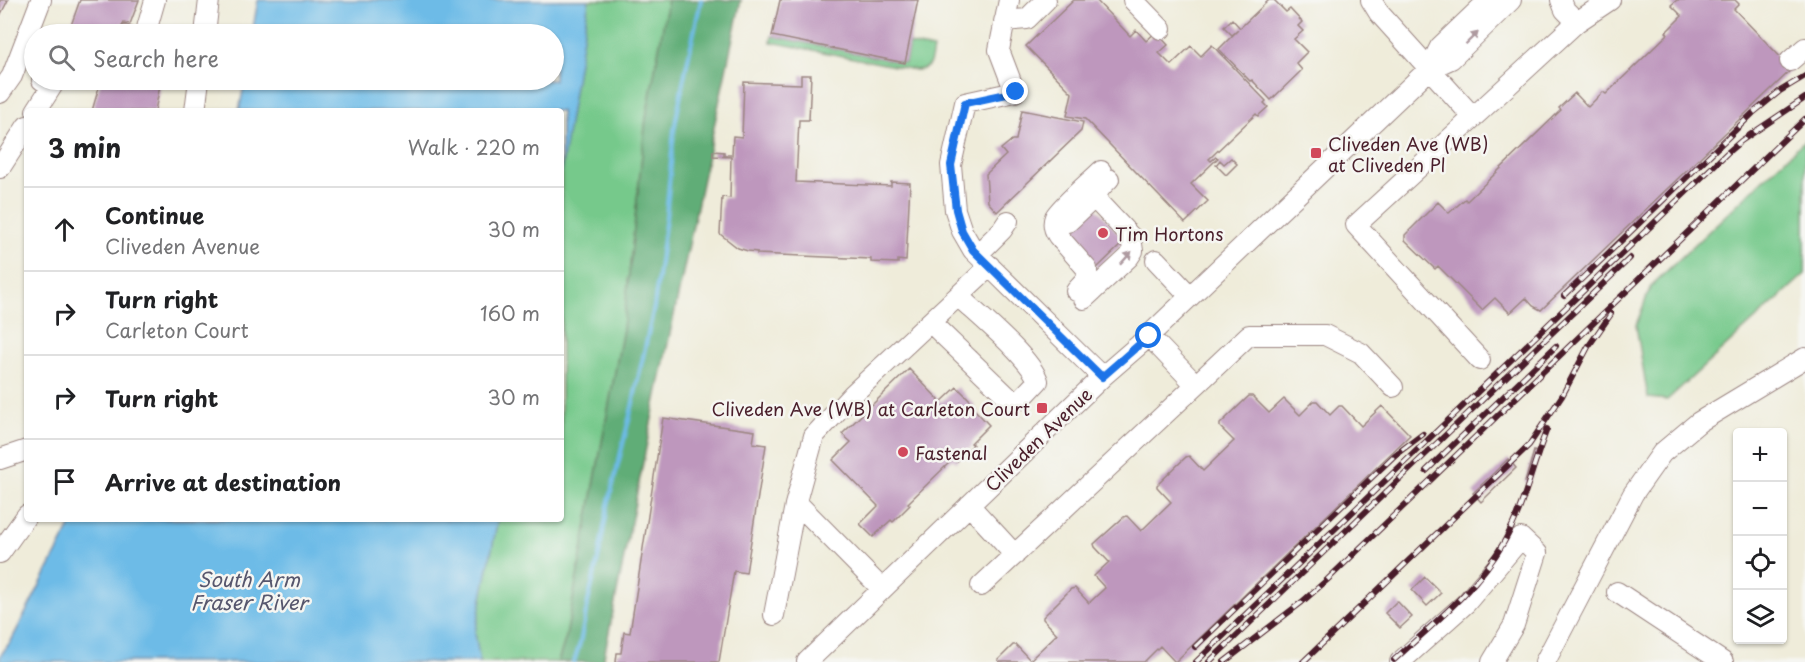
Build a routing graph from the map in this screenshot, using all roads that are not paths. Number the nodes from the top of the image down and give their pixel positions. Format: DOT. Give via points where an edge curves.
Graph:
graph roads {
  1 [pos="41,0"];
  2 [pos="154,0"];
  3 [pos="209,0"];
  4 [pos="1009,0"];
  5 [pos="1046,0"];
  6 [pos="1133,0"];
  7 [pos="1371,0"];
  8 [pos="1488,0"];
  9 [pos="1511,0"];
  10 [pos="1561,0"];
  11 [pos="1610,0"];
  12 [pos="1004,21"];
  13 [pos="1576,22"];
  14 [pos="32,24"];
  15 [pos="148,24"];
  16 [pos="206,24"];
  17 [pos="1161,29"];
  18 [pos="24,45"];
  19 [pos="1805,48"];
  20 [pos="1790,61"];
  21 [pos="17,64"];
  22 [pos="24,69"];
  23 [pos="1429,69"];
  24 [pos="49,90"];
  25 [pos="198,90"];
  26 [pos="0,93"];
  27 [pos="38,108"];
  28 [pos="195,108"];
  29 [pos="1473,117"];
  30 [pos="24,131"];
  31 [pos="0,168"];
  32 [pos="1097,195"];
  33 [pos="1008,221"];
  34 [pos="1068,222"];
  35 [pos="1160,256"];
  36 [pos="984,260"];
  37 [pos="1194,292"];
  38 [pos="958,296"];
  39 [pos="930,322"];
  40 [pos="1149,336"];
  41 [pos="1805,358"];
  42 [pos="1480,360"];
  43 [pos="1102,377"];
  44 [pos="1196,385"];
  45 [pos="1393,387"];
  46 [pos="24,451"];
  47 [pos="0,459"];
  48 [pos="796,502"];
  49 [pos="969,505"];
  50 [pos="24,519"];
  51 [pos="0,553"];
  52 [pos="1015,555"];
  53 [pos="981,586"];
  54 [pos="882,590"];
  55 [pos="1617,592"];
  56 [pos="774,615"];
  57 [pos="807,662"];
  58 [pos="1400,662"];
  59 [pos="1492,662"];
  60 [pos="1545,662"];
  61 [pos="1723,662"];
  1 -- 14 [label="street"];
  2 -- 15 [label="street"];
  3 -- 16 [label="street"];
  4 -- 12 [label="street"];
  5 -- 12 [label="street" via="1027,19"];
  6 -- 17 [label="street"];
  7 -- 23 [label="street"];
  8 -- 23 [label="street, Cliveden Avenue" via="1440,47"];
  23 -- 9 [label="street, Cliveden Avenue, one-way" via="1451,59"];
  10 -- 13 [label="street"];
  11 -- 13 [label="street"];
  12 -- 36 [label="street" via="999,50 1016,92 965,103 951,165 962,231"];
  13 -- 29 [label="street"];
  18 -- 21 [label="street"];
  19 -- 20 [label="street"];
  21 -- 22 [label="street"];
  21 -- 26 [label="street"];
  23 -- 29 [label="street"];
  23 -- 37 [label="street, Cliveden Avenue"];
  24 -- 27 [label="street"];
  25 -- 28 [label="street"];
  29 -- 42 [label="street" via="1356,225"];
  30 -- 31 [label="street"];
  32 -- 32 [label="street, one-way" via="1105,175 1059,212 1054,224 1058,236 1087,269 1080,295 1133,251 1131,237 1099,203"];
  32 -- 34 [label="street"];
  33 -- 36 [label="street"];
  35 -- 37 [label="street"];
  36 -- 38 [label="street"];
  36 -- 43 [label="street"];
  37 -- 40 [label="street, Cliveden Avenue"];
  38 -- 39 [label="street"];
  38 -- 39 [label="street" via="1035,374 1038,381 1021,399 1010,399"];
  39 -- 48 [label="street" via="814,436"];
  40 -- 43 [label="street, Cliveden Avenue"];
  40 -- 44 [label="street"];
  41 -- 60 [label="street" via="1699,422 1662,453 1633,494"];
  43 -- 49 [label="street, Cliveden Avenue"];
  44 -- 45 [label="street" via="1249,335 1324,335 1361,353"];
  44 -- 52 [label="street"];
  46 -- 47 [label="street"];
  48 -- 54 [label="street"];
  48 -- 56 [label="street"];
  49 -- 52 [label="street"];
  49 -- 54 [label="street, Cliveden Avenue"];
  50 -- 51 [label="street"];
  52 -- 53 [label="street"];
  54 -- 57 [label="street, Cliveden Avenue"];
  55 -- 61 [label="street"];
  58 -- 59 [label="street" via="1466,603 1521,538 1537,553 1514,625"];
}
